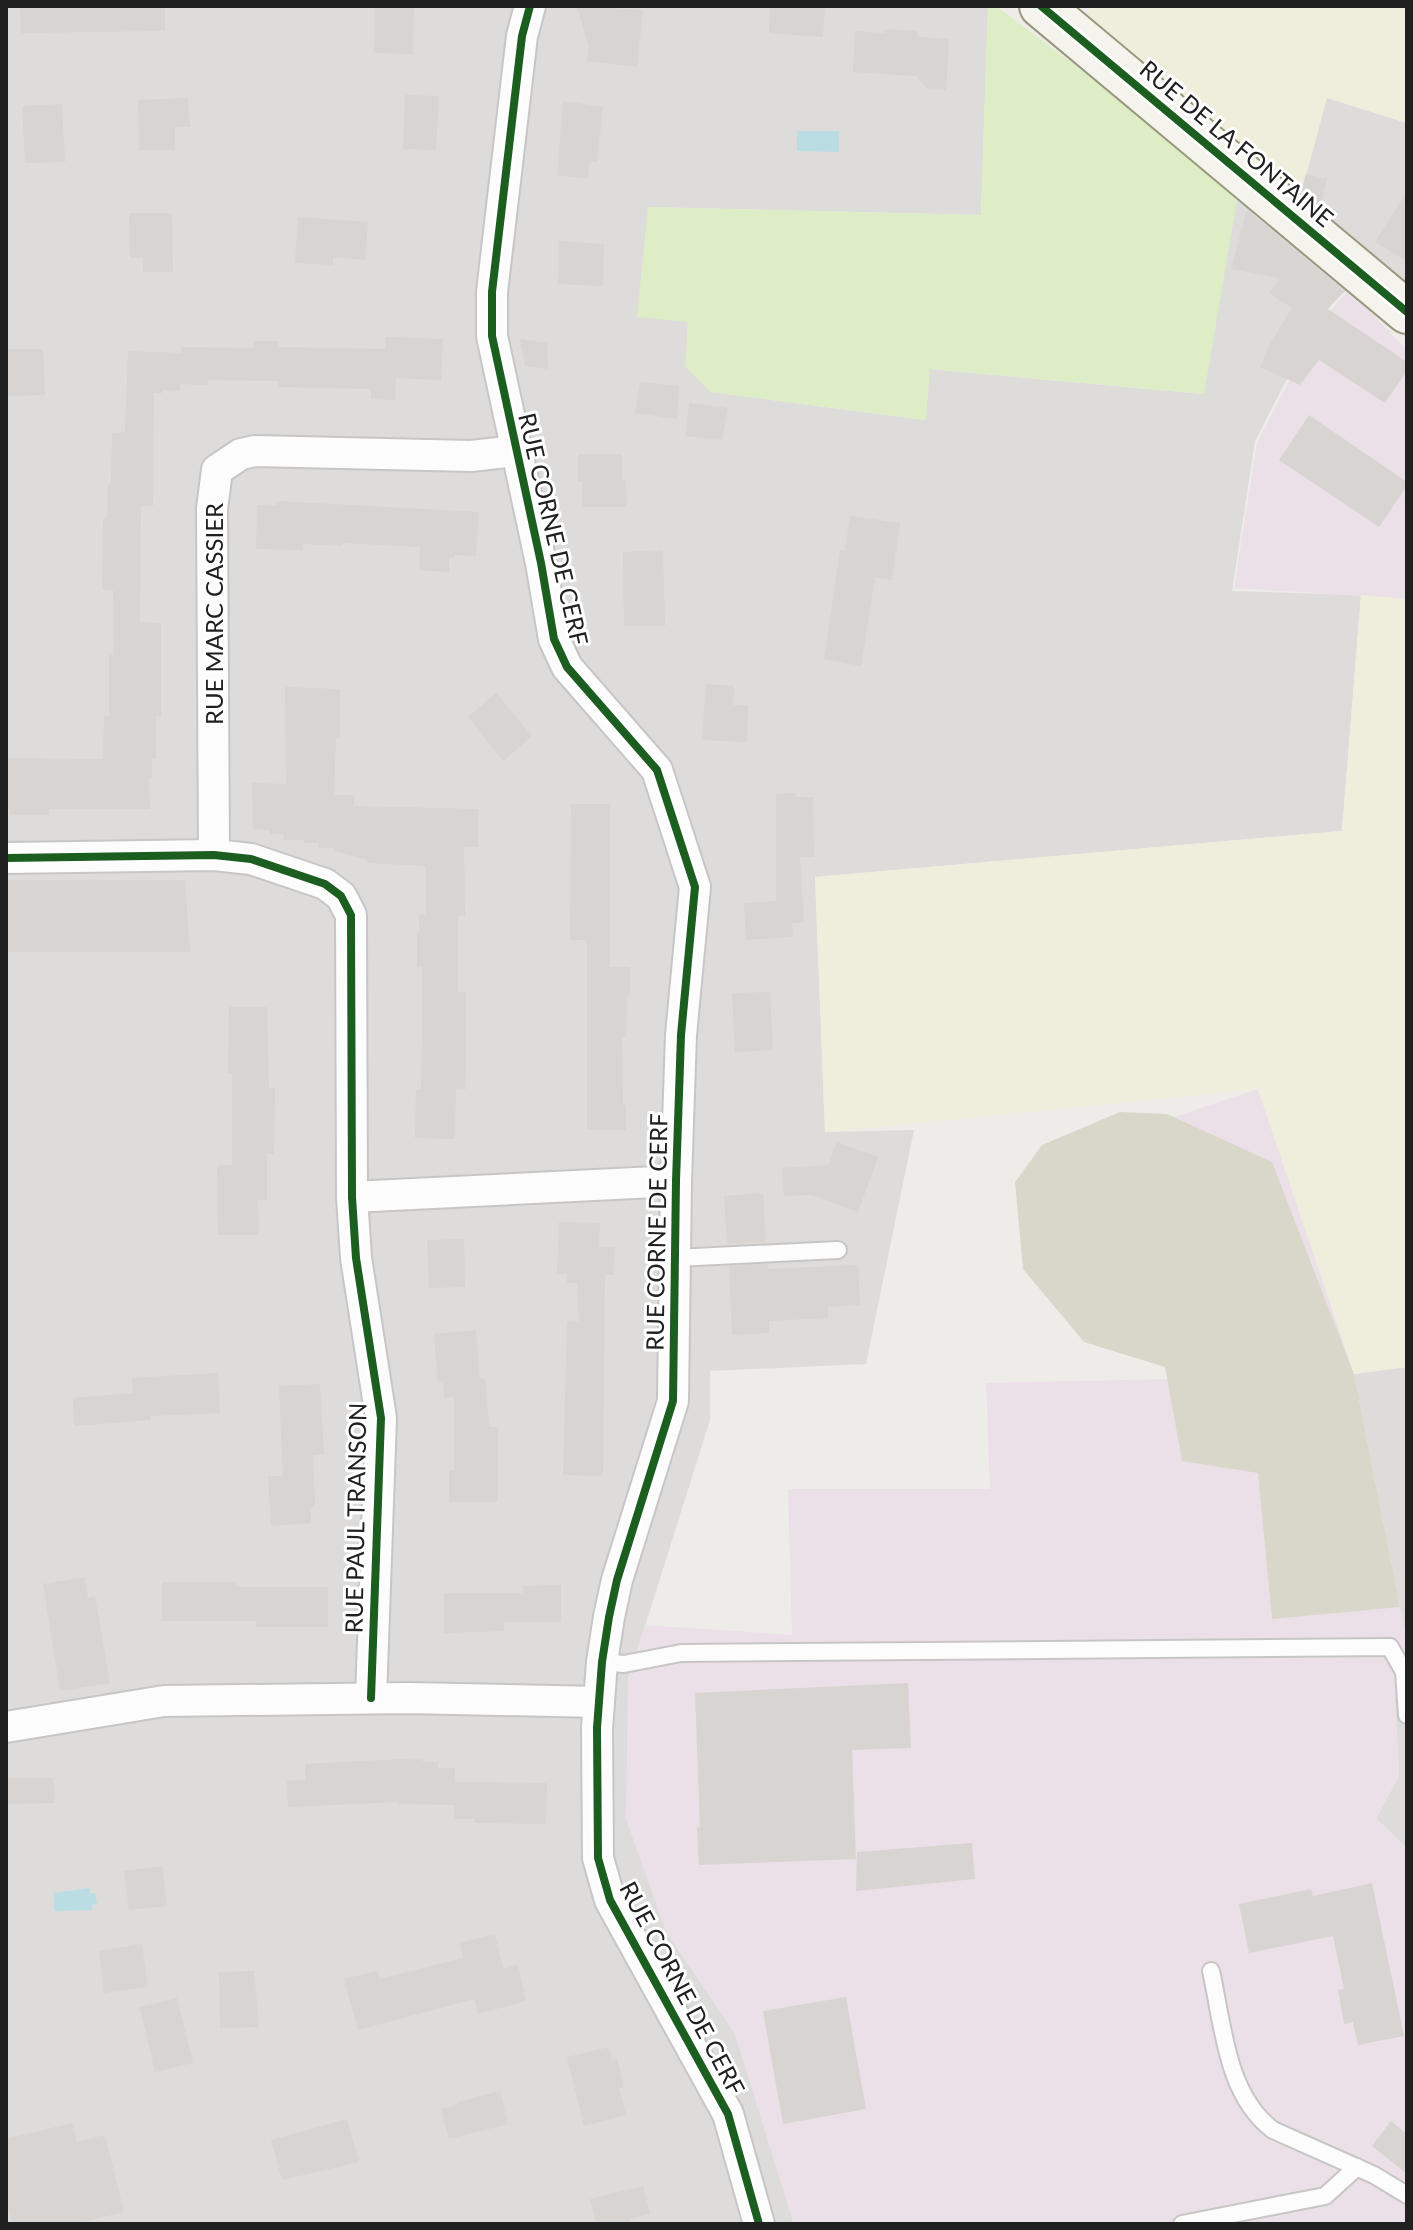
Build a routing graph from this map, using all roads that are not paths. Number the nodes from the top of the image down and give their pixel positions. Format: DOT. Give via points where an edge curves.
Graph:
graph roads {
  1 [pos="530,6"];
  2 [pos="1041,6"];
  3 [pos="1407,312"];
  4 [pos="516,451"];
  5 [pos="214,855"];
  6 [pos="6,858"];
  7 [pos="676,1181"];
  8 [pos="352,1197"];
  9 [pos="838,1250"];
  10 [pos="675,1258"];
  11 [pos="602,1662"];
  12 [pos="371,1698"];
  13 [pos="599,1702"];
  14 [pos="1407,1715"];
  15 [pos="6,1727"];
  16 [pos="1211,1971"];
  17 [pos="1357,2167"];
  18 [pos="1407,2195"];
  19 [pos="759,2224"];
  20 [pos="1182,2224"];
  1 -- 4 [label="street, RUE CORNE DE CERF" via="492,292 492,336"];
  2 -- 3 [label="street, RUE DE LA FONTAINE"];
  4 -- 5 [label="street, RUE MARC CASSIER" via="471,456 255,451 217,470 212,509"];
  4 -- 7 [label="street, RUE CORNE DE CERF" via="560,655 657,770 695,887 681,1035"];
  5 -- 6 [label="street"];
  5 -- 8 [label="street, RUE PAUL TRANSON" via="251,859 325,884 341,896 351,915"];
  7 -- 8 [label="street"];
  7 -- 10 [label="street, RUE CORNE DE CERF"];
  8 -- 12 [label="street, RUE PAUL TRANSON" via="381,1418"];
  9 -- 10 [label="lane"];
  10 -- 11 [label="street, RUE CORNE DE CERF" via="673,1401 617,1580"];
  11 -- 13 [label="street, RUE CORNE DE CERF"];
  11 -- 14 [label="lane" via="624,1664 681,1653 1390,1647 1404,1672"];
  12 -- 13 [label="street"];
  12 -- 15 [label="street" via="164,1701"];
  13 -- 19 [label="street, RUE CORNE DE CERF" via="600,1872 610,1900 728,2114"];
  16 -- 17 [label="lane" via="1233,2075 1260,2120"];
  17 -- 18 [label="lane"];
  17 -- 20 [label="lane" via="1325,2196"];
}
